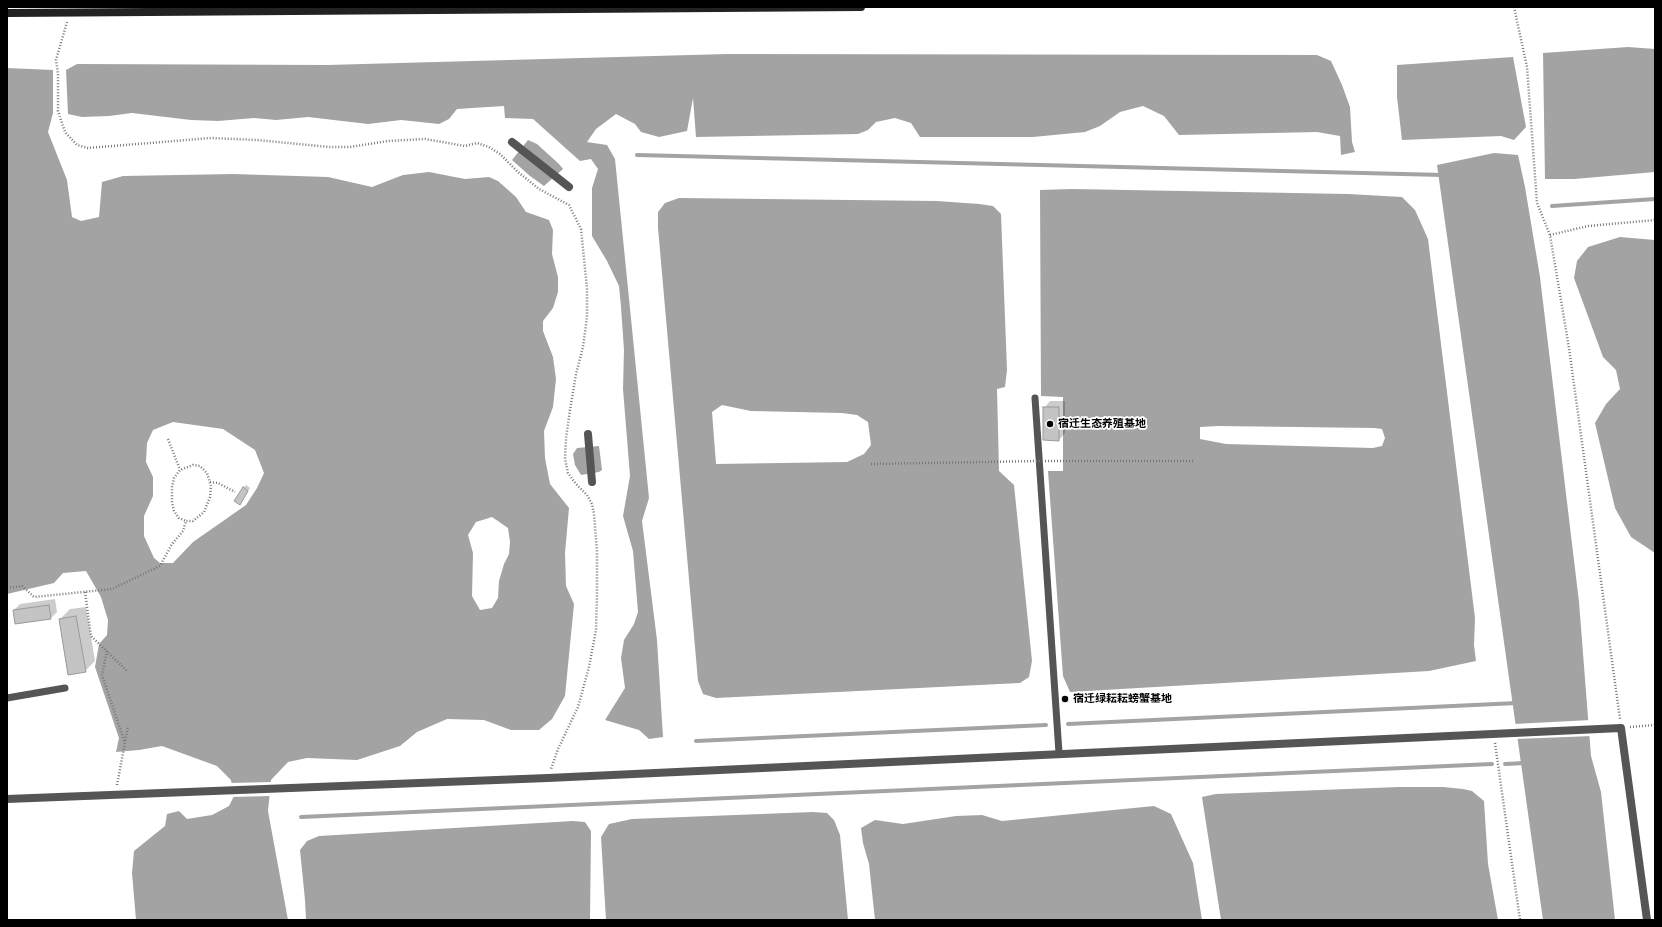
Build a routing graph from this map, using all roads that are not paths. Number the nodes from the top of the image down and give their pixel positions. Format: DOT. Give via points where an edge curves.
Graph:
graph roads {
  1 [pos="861,7"];
  2 [pos="7,13"];
  3 [pos="512,142"];
  4 [pos="569,187"];
  5 [pos="1034,398"];
  6 [pos="588,434"];
  7 [pos="592,482"];
  8 [pos="65,688"];
  9 [pos="7,698"];
  10 [pos="1059,753"];
  11 [pos="7,799"];
  12 [pos="1647,920"];
  1 -- 2 [label="main road"];
  3 -- 4 [label="street"];
  5 -- 10 [label="lane"];
  6 -- 7 [label="street"];
  8 -- 9 [label="lane"];
  10 -- 11 [label="street" via="548,778"];
  10 -- 12 [label="street" via="1621,728"];
}
